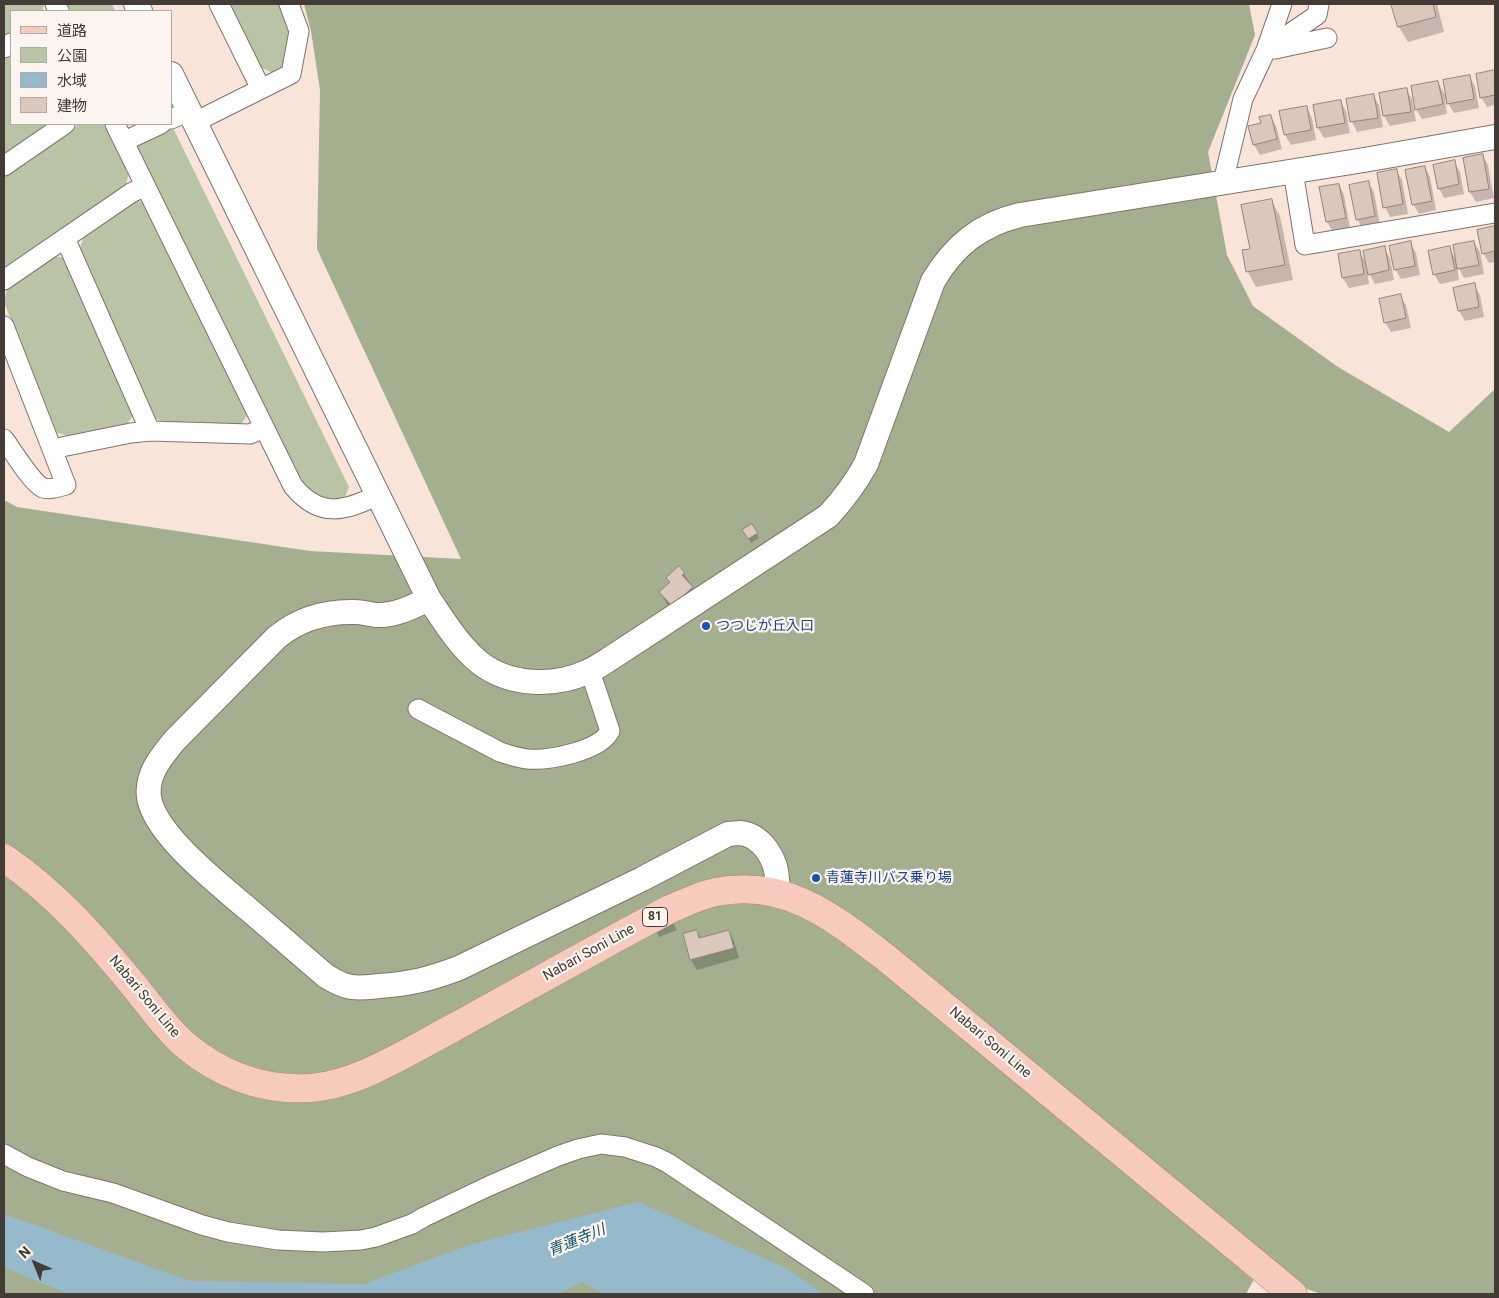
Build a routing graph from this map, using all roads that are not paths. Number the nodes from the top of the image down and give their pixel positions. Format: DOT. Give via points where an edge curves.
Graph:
graph roads {
  1 [pos="219,4"];
  2 [pos="289,4"];
  3 [pos="1282,4"];
  4 [pos="1319,4"];
  5 [pos="1327,38"];
  6 [pos="1266,50"];
  7 [pos="172,77"];
  8 [pos="261,89"];
  9 [pos="185,117"];
  10 [pos="64,125"];
  11 [pos="115,125"];
  12 [pos="159,125"];
  13 [pos="1495,137"];
  14 [pos="131,138"];
  15 [pos="4,166"];
  16 [pos="1293,171"];
  17 [pos="1223,182"];
  18 [pos="145,186"];
  19 [pos="1495,213"];
  20 [pos="65,238"];
  21 [pos="4,280"];
  22 [pos="4,326"];
  23 [pos="264,428"];
  24 [pos="150,431"];
  25 [pos="4,439"];
  26 [pos="52,449"];
  27 [pos="378,495"];
  28 [pos="430,599"];
  29 [pos="588,672"];
  30 [pos="418,709"];
  31 [pos="4,858"];
  32 [pos="776,892"];
  33 [pos="4,1154"];
  34 [pos="864,1294"];
  35 [pos="1293,1294"];
  1 -- 8 [label="street"];
  2 -- 8 [label="street" via="300,31 291,74"];
  3 -- 6 [label="street"];
  4 -- 6 [label="street" via="1317,15"];
  5 -- 6 [label="street"];
  6 -- 17 [label="street" via="1243,99"];
  7 -- 9 [label="street"];
  8 -- 9 [label="street"];
  9 -- 27 [label="street"];
  10 -- 15 [label="street"];
  11 -- 18 [label="street"];
  12 -- 14 [label="street"];
  13 -- 16 [label="street"];
  16 -- 17 [label="street"];
  16 -- 19 [label="street" via="1305,245"];
  17 -- 29 [label="street" via="1020,215 977,232 953,253 933,282 866,464 843,500 828,516 806,531"];
  18 -- 20 [label="street"];
  18 -- 23 [label="street"];
  20 -- 21 [label="street"];
  20 -- 24 [label="street"];
  22 -- 26 [label="street"];
  23 -- 24 [label="street" via="250,434"];
  23 -- 27 [label="street" via="293,486 314,504 341,509"];
  24 -- 26 [label="street"];
  25 -- 26 [label="street" via="36,483 44,488 66,485"];
  27 -- 28 [label="street"];
  28 -- 29 [label="street" via="465,647 481,663 499,673 538,682 557,681"];
  28 -- 32 [label="street" via="393,614 336,612 290,627 175,740 153,771 149,785 152,809 172,840 319,970 349,987 405,984 441,975 728,834 742,833 756,838 765,847 773,860 778,879"];
  29 -- 30 [label="street" via="610,731 602,742 561,756 528,759 512,756"];
  31 -- 32 [label="main road, Nabari Soni Line / 81" via="47,890 82,926 184,1044 218,1069 271,1086 292,1088 324,1086 360,1076 692,899 737,888"];
  32 -- 35 [label="main road, Nabari Soni Line / 81" via="844,925 886,957"];
  33 -- 34 [label="street" via="63,1181 113,1193 202,1225 278,1240 324,1242 376,1237 412,1224 496,1183 578,1149 601,1144 625,1147 668,1163"];
}
